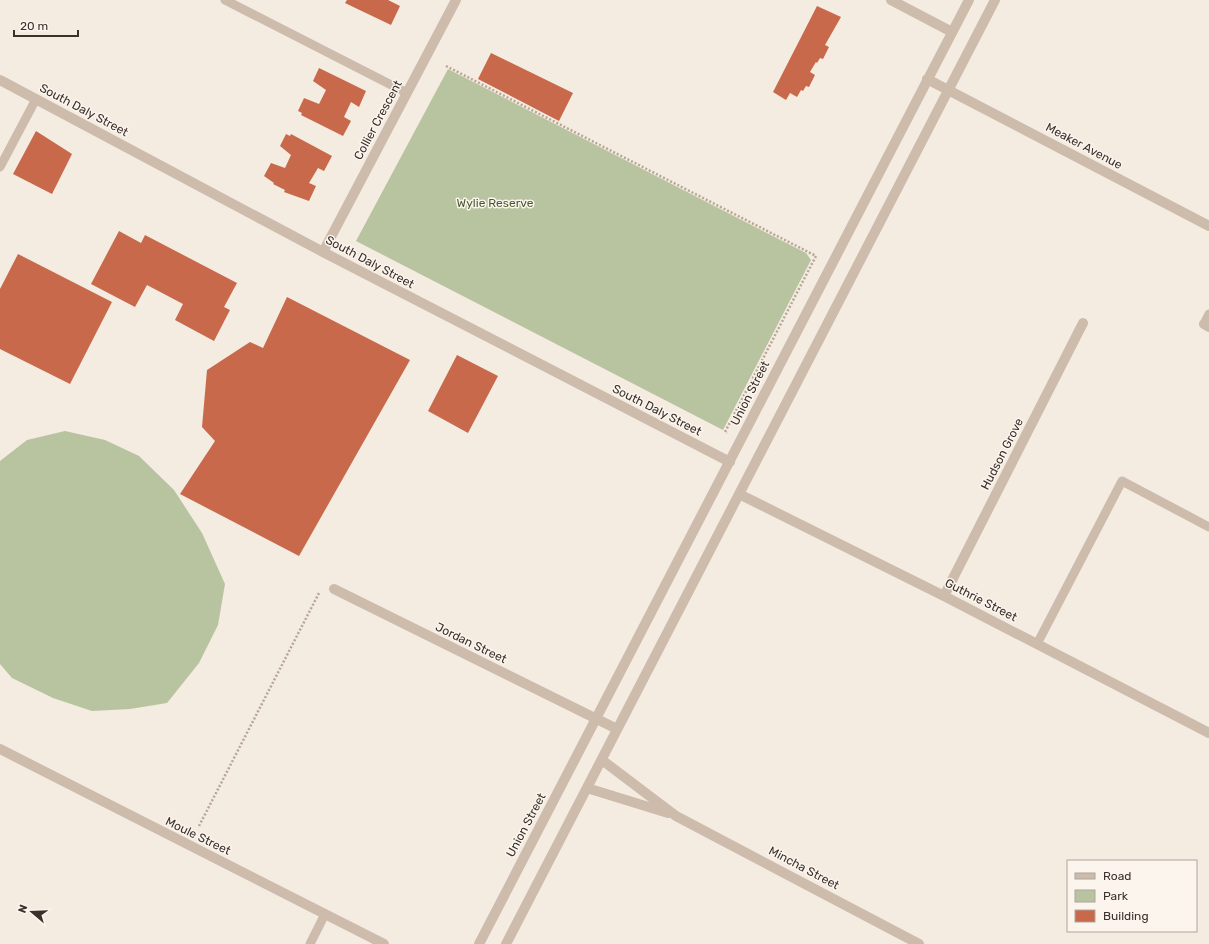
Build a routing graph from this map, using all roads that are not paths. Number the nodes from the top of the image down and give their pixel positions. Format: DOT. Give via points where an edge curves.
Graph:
graph roads {
  1 [pos="225,0"];
  2 [pos="456,0"];
  3 [pos="891,0"];
  4 [pos="969,0"];
  5 [pos="995,0"];
  6 [pos="952,32"];
  7 [pos="928,79"];
  8 [pos="0,80"];
  9 [pos="948,89"];
  10 [pos="407,94"];
  11 [pos="36,99"];
  12 [pos="0,167"];
  13 [pos="1209,226"];
  14 [pos="323,252"];
  15 [pos="1209,314"];
  16 [pos="1083,323"];
  17 [pos="1206,325"];
  18 [pos="730,462"];
  19 [pos="739,494"];
  20 [pos="1209,526"];
  21 [pos="334,589"];
  22 [pos="944,596"];
  23 [pos="1037,644"];
  24 [pos="596,719"];
  25 [pos="618,729"];
  26 [pos="1209,733"];
  27 [pos="5,752"];
  28 [pos="0,759"];
  29 [pos="602,760"];
  30 [pos="587,788"];
  31 [pos="676,816"];
  32 [pos="325,914"];
  33 [pos="310,944"];
  34 [pos="384,944"];
  35 [pos="479,944"];
  36 [pos="506,944"];
  37 [pos="920,944"];
  1 -- 10 [label="lane"];
  2 -- 10 [label="street, Collier Crescent"];
  3 -- 6 [label="street"];
  4 -- 6 [label="street, Union Street"];
  5 -- 9 [label="street"];
  6 -- 7 [label="street, Union Street"];
  7 -- 9 [label="street"];
  7 -- 18 [label="street, Union Street"];
  8 -- 11 [label="street, South Daly Street"];
  9 -- 13 [label="street, Meaker Avenue"];
  9 -- 19 [label="street"];
  10 -- 14 [label="street, Collier Crescent"];
  11 -- 12 [label="lane"];
  11 -- 14 [label="street, South Daly Street"];
  14 -- 18 [label="street, South Daly Street"];
  15 -- 17 [label="lane"];
  16 -- 22 [label="street, Hudson Grove"];
  18 -- 24 [label="street, Union Street"];
  19 -- 22 [label="street, Guthrie Street"];
  19 -- 25 [label="street"];
  20 -- 23 [label="lane" via="1122,481"];
  21 -- 24 [label="street, Jordan Street"];
  22 -- 23 [label="street, Guthrie Street"];
  23 -- 26 [label="street, Guthrie Street"];
  24 -- 25 [label="street"];
  24 -- 35 [label="street, Union Street"];
  25 -- 29 [label="street"];
  27 -- 28 [label="street"];
  27 -- 32 [label="street, Moule Street"];
  29 -- 30 [label="street"];
  29 -- 31 [label="street, Mincha Street"];
  30 -- 31 [label="street, Mincha Street"];
  30 -- 36 [label="street"];
  31 -- 37 [label="street, Mincha Street"];
  32 -- 33 [label="lane"];
  32 -- 34 [label="street, Moule Street"];
}
